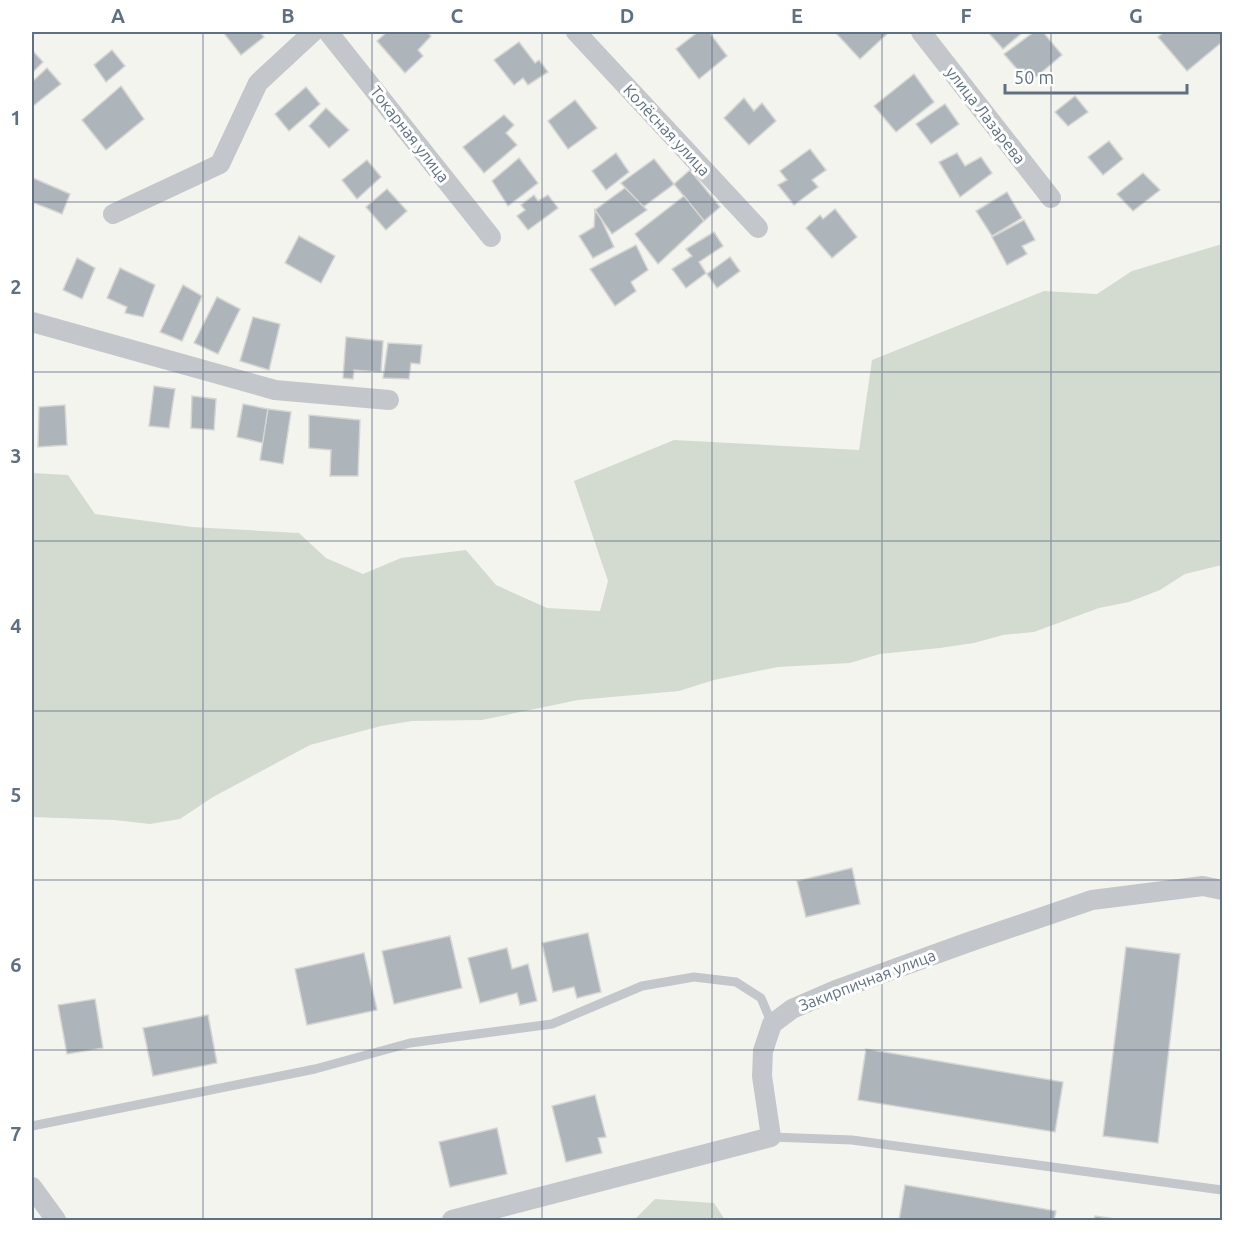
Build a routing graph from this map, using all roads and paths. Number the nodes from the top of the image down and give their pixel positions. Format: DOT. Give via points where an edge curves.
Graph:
graph roads {
  1 [pos="313,32"];
  2 [pos="328,32"];
  3 [pos="576,32"];
  4 [pos="921,32"];
  5 [pos="1051,198"];
  6 [pos="112,214"];
  7 [pos="758,228"];
  8 [pos="491,237"];
  9 [pos="32,322"];
  10 [pos="389,400"];
  11 [pos="1222,890"];
  12 [pos="772,1024"];
  13 [pos="32,1126"];
  14 [pos="771,1137"];
  15 [pos="32,1187"];
  16 [pos="1222,1190"];
  17 [pos="56,1221"];
  18 [pos="453,1221"];
  1 -- 6 [label="street" via="258,83 220,164"];
  2 -- 8 [label="street, Токарная улица"];
  3 -- 7 [label="street, Колёсная улица"];
  4 -- 5 [label="street, улица Лазарева"];
  9 -- 10 [label="street" via="275,390"];
  11 -- 12 [label="street, Закирпичная улица" via="1203,886 1092,900 836,990 792,1009"];
  12 -- 13 [label="lane" via="761,998 736,982 694,977 642,986 552,1023 410,1043 315,1069"];
  12 -- 14 [label="street" via="763,1051 762,1076"];
  14 -- 16 [label="lane" via="852,1140"];
  14 -- 18 [label="street"];
  15 -- 17 [label="street"];
}
